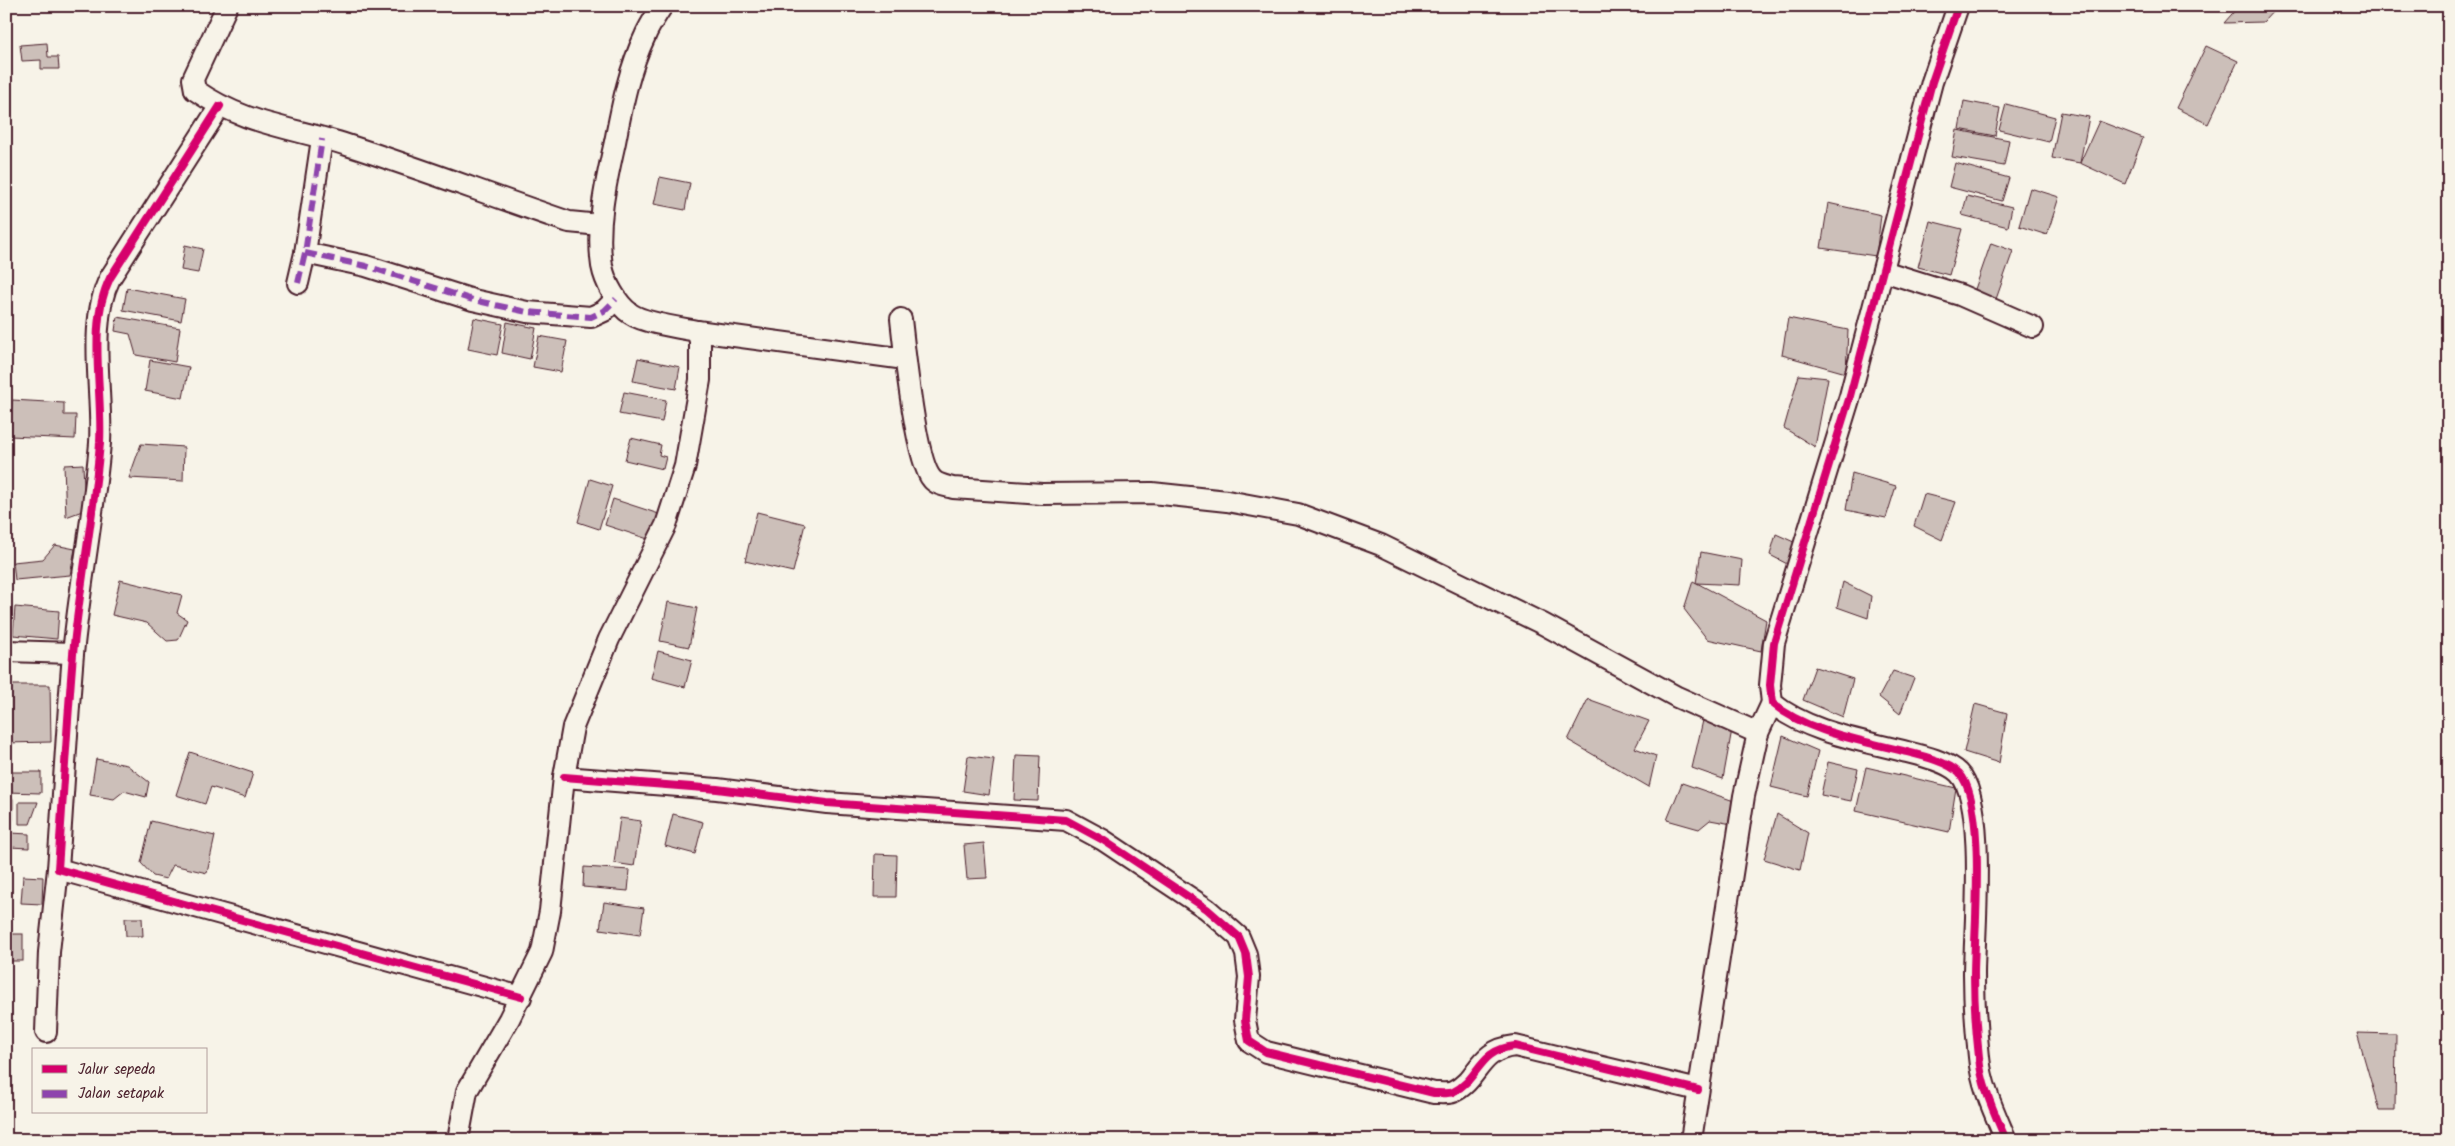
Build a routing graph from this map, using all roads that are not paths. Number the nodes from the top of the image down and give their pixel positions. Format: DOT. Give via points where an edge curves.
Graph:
graph roads {
  1 [pos="227,6"];
  2 [pos="662,6"];
  3 [pos="1958,6"];
  4 [pos="207,98"];
  5 [pos="322,139"];
  6 [pos="595,225"];
  7 [pos="304,253"];
  8 [pos="1883,271"];
  9 [pos="298,283"];
  10 [pos="611,304"];
  11 [pos="901,319"];
  12 [pos="2032,327"];
  13 [pos="697,331"];
  14 [pos="905,359"];
  15 [pos="6,651"];
  16 [pos="73,653"];
  17 [pos="1772,703"];
  18 [pos="1758,733"];
  19 [pos="564,777"];
  20 [pos="58,869"];
  21 [pos="521,997"];
  22 [pos="46,1032"];
  23 [pos="1698,1090"];
  24 [pos="458,1140"];
  25 [pos="1691,1140"];
  26 [pos="2006,1140"];
  1 -- 4 [label="street" via="193,79"];
  2 -- 6 [label="street" via="644,36 625,90"];
  3 -- 8 [label="street" via="1932,82"];
  4 -- 5 [label="street" via="267,125"];
  4 -- 16 [label="street" via="158,200 110,278 101,299 98,345 100,443"];
  5 -- 6 [label="street" via="345,144 570,222"];
  5 -- 7 [label="street"];
  6 -- 10 [label="street"];
  7 -- 9 [label="street"];
  7 -- 10 [label="street" via="366,266 473,300 527,312 591,317"];
  8 -- 12 [label="street" via="1960,294"];
  8 -- 17 [label="street" via="1850,396 1774,643 1770,685"];
  10 -- 13 [label="street" via="631,314"];
  11 -- 14 [label="street"];
  13 -- 14 [label="street"];
  13 -- 19 [label="street" via="700,380 685,466 666,525 609,639 573,727"];
  14 -- 18 [label="street" via="925,466 931,479 939,484 953,488 1042,494 1152,493 1227,501 1298,514 1381,545 1543,624 1677,697"];
  15 -- 16 [label="street"];
  16 -- 20 [label="street"];
  17 -- 18 [label="street"];
  17 -- 26 [label="street" via="1789,717 1818,727 1930,757 1959,772 1970,792 1977,905 1974,974 1979,1060"];
  18 -- 23 [label="street" via="1744,796"];
  19 -- 21 [label="street" via="550,911 542,952"];
  19 -- 23 [label="street" via="717,789 828,803 1066,820 1103,840 1207,910 1239,937 1246,954 1249,977 1245,1020 1249,1040 1266,1052 1434,1093 1453,1092 1488,1055 1501,1047 1515,1046"];
  20 -- 21 [label="street"];
  20 -- 22 [label="street" via="49,952"];
  21 -- 24 [label="street" via="467,1090"];
  23 -- 25 [label="street"];
}
